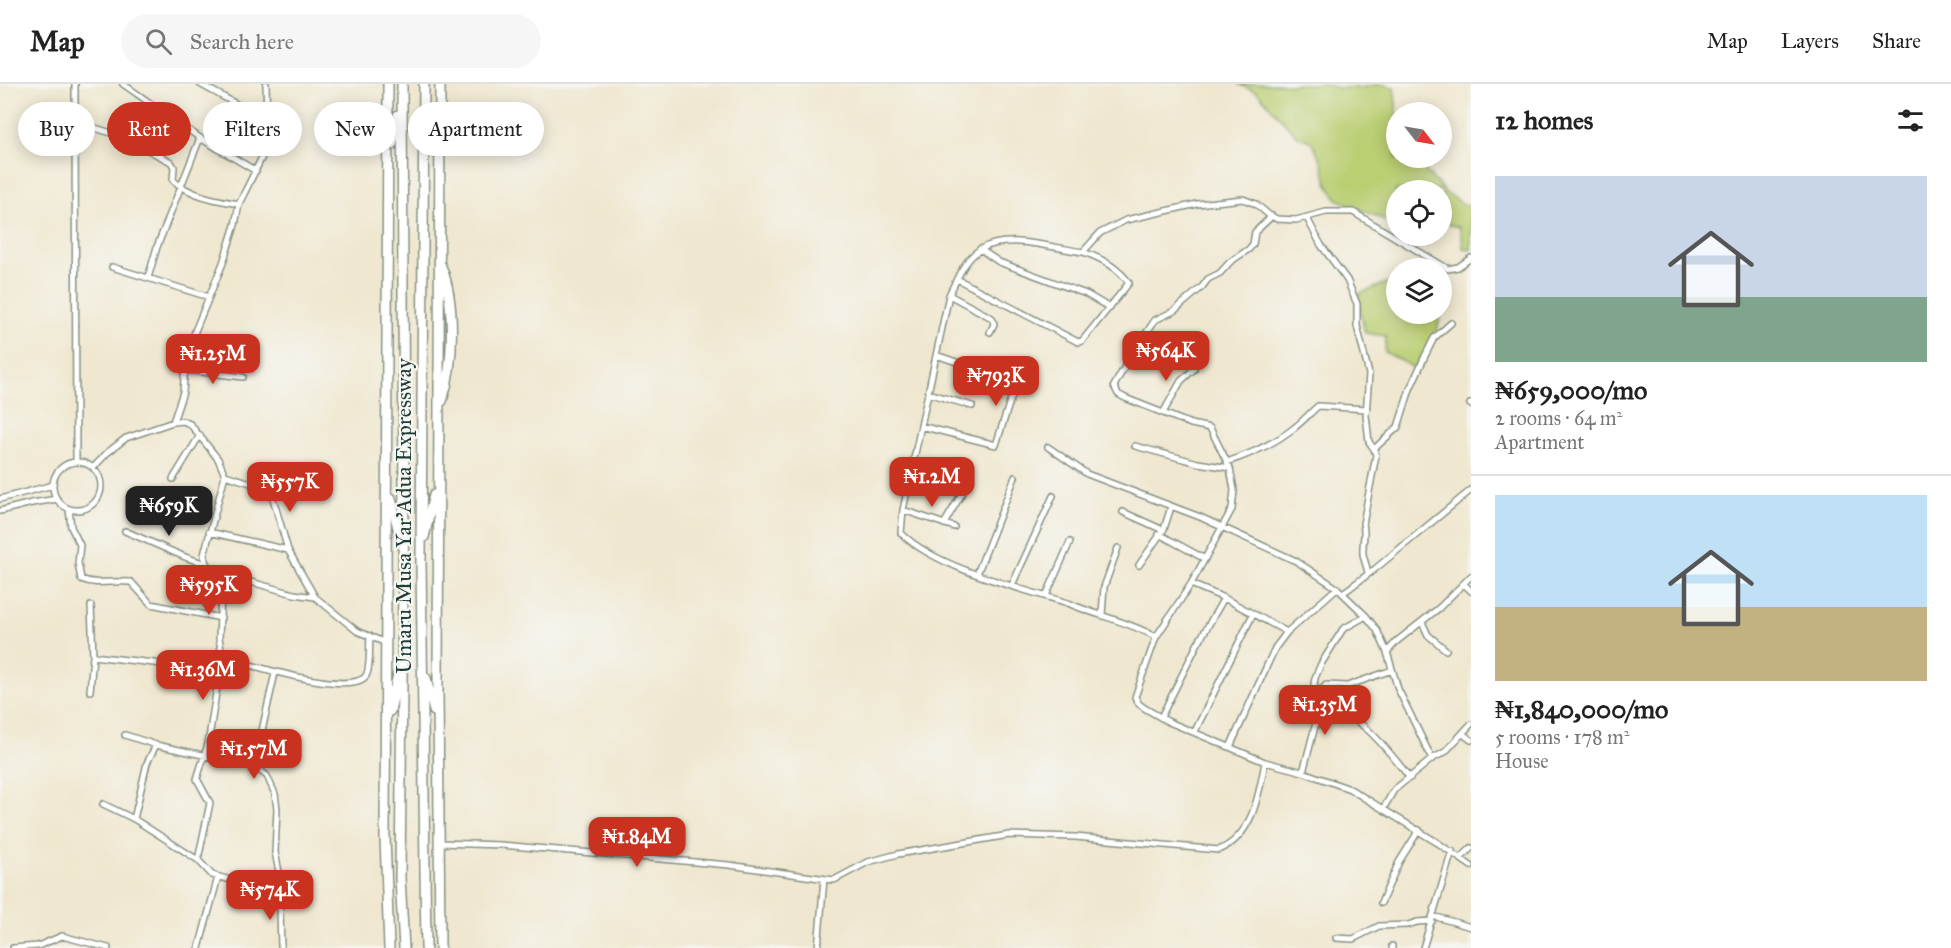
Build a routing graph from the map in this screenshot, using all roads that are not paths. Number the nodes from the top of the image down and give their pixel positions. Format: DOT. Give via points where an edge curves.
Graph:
graph roads {
  1 [pos="75,84"];
  2 [pos="123,84"];
  3 [pos="200,84"];
  4 [pos="266,84"];
  5 [pos="388,84"];
  6 [pos="402,84"];
  7 [pos="424,84"];
  8 [pos="440,84"];
  9 [pos="402,95"];
  10 [pos="424,99"];
  11 [pos="233,102"];
  12 [pos="266,102"];
  13 [pos="95,128"];
  14 [pos="200,138"];
  15 [pos="263,156"];
  16 [pos="387,166"];
  17 [pos="439,169"];
  18 [pos="256,171"];
  19 [pos="181,186"];
  20 [pos="239,204"];
  21 [pos="1272,216"];
  22 [pos="1307,218"];
  23 [pos="980,249"];
  24 [pos="1083,252"];
  25 [pos="1471,258"];
  26 [pos="112,267"];
  27 [pos="148,278"];
  28 [pos="957,279"];
  29 [pos="949,295"];
  30 [pos="209,297"];
  31 [pos="1110,308"];
  32 [pos="1450,324"];
  33 [pos="990,332"];
  34 [pos="936,355"];
  35 [pos="1194,369"];
  36 [pos="185,370"];
  37 [pos="243,377"];
  38 [pos="928,393"];
  39 [pos="972,406"];
  40 [pos="1367,409"];
  41 [pos="1163,414"];
  42 [pos="173,422"];
  43 [pos="921,426"];
  44 [pos="200,435"];
  45 [pos="1135,446"];
  46 [pos="1048,447"];
  47 [pos="1374,449"];
  48 [pos="76,462"];
  49 [pos="1227,462"];
  50 [pos="93,468"];
  51 [pos="1230,468"];
  52 [pos="225,476"];
  53 [pos="1015,477"];
  54 [pos="173,479"];
  55 [pos="438,480"];
  56 [pos="387,481"];
  57 [pos="968,483"];
  58 [pos="53,484"];
  59 [pos="1471,490"];
  60 [pos="1053,496"];
  61 [pos="57,499"];
  62 [pos="0,500"];
  63 [pos="1171,507"];
  64 [pos="69,509"];
  65 [pos="903,510"];
  66 [pos="0,511"];
  67 [pos="1123,512"];
  68 [pos="944,524"];
  69 [pos="954,527"];
  70 [pos="1223,529"];
  71 [pos="125,531"];
  72 [pos="209,532"];
  73 [pos="1161,532"];
  74 [pos="1070,542"];
  75 [pos="1118,548"];
  76 [pos="288,549"];
  77 [pos="421,551"];
  78 [pos="403,553"];
  79 [pos="1205,559"];
  80 [pos="206,564"];
  81 [pos="1139,564"];
  82 [pos="1368,573"];
  83 [pos="222,574"];
  84 [pos="977,574"];
  85 [pos="1471,576"];
  86 [pos="1191,584"];
  87 [pos="1464,584"];
  88 [pos="1012,585"];
  89 [pos="1337,588"];
  90 [pos="1471,591"];
  91 [pos="1343,593"];
  92 [pos="1046,596"];
  93 [pos="315,597"];
  94 [pos="1224,598"];
  95 [pos="91,606"];
  96 [pos="1253,614"];
  97 [pos="1102,615"];
  98 [pos="1366,616"];
  99 [pos="221,618"];
  100 [pos="1422,622"];
  101 [pos="1287,632"];
  102 [pos="370,636"];
  103 [pos="1156,637"];
  104 [pos="386,643"];
  105 [pos="1446,650"];
  106 [pos="402,651"];
  107 [pos="1387,652"];
  108 [pos="222,654"];
  109 [pos="93,656"];
  110 [pos="422,662"];
  111 [pos="220,668"];
  112 [pos="1392,670"];
  113 [pos="275,673"];
  114 [pos="90,691"];
  115 [pos="1318,695"];
  116 [pos="1317,704"];
  117 [pos="1161,717"];
  118 [pos="1471,724"];
  119 [pos="439,731"];
  120 [pos="386,732"];
  121 [pos="1195,732"];
  122 [pos="1462,734"];
  123 [pos="125,735"];
  124 [pos="1471,740"];
  125 [pos="156,745"];
  126 [pos="1230,747"];
  127 [pos="203,754"];
  128 [pos="1432,759"];
  129 [pos="1265,762"];
  130 [pos="254,766"];
  131 [pos="1303,772"];
  132 [pos="1410,778"];
  133 [pos="103,804"];
  134 [pos="1383,809"];
  135 [pos="134,819"];
  136 [pos="1419,830"];
  137 [pos="440,843"];
  138 [pos="1471,848"];
  139 [pos="1452,851"];
  140 [pos="1461,858"];
  141 [pos="198,861"];
  142 [pos="1471,866"];
  143 [pos="218,877"];
  144 [pos="824,879"];
  145 [pos="279,893"];
  146 [pos="1381,903"];
  147 [pos="1432,918"];
  148 [pos="1471,927"];
  149 [pos="1336,938"];
  150 [pos="13,948"];
  151 [pos="108,948"];
  152 [pos="199,948"];
  153 [pos="281,948"];
  154 [pos="389,948"];
  155 [pos="404,948"];
  156 [pos="426,948"];
  157 [pos="440,948"];
  158 [pos="818,948"];
  159 [pos="1424,948"];
  1 -- 48 [label="street"];
  2 -- 14 [label="street"];
  3 -- 11 [label="street"];
  4 -- 12 [label="street"];
  5 -- 16 [label="highway, Umaru Musa Yar'Adua Expressway"];
  6 -- 9 [label="highway, Umaru Musa Yar'Adua Expressway"];
  7 -- 10 [label="highway, Umaru Musa Yar'Adua Expressway"];
  8 -- 17 [label="highway, Umaru Musa Yar'Adua Expressway"];
  9 -- 16 [label="highway"];
  9 -- 78 [label="highway, Umaru Musa Yar'Adua Expressway"];
  10 -- 17 [label="highway"];
  10 -- 77 [label="highway, Umaru Musa Yar'Adua Expressway"];
  13 -- 19 [label="street" via="121,136 171,162 173,180"];
  14 -- 18 [label="street"];
  14 -- 19 [label="street"];
  15 -- 18 [label="street"];
  16 -- 56 [label="highway, Umaru Musa Yar'Adua Expressway"];
  17 -- 55 [label="highway, Umaru Musa Yar'Adua Expressway"];
  18 -- 20 [label="street"];
  19 -- 20 [label="street" via="210,199"];
  19 -- 27 [label="street"];
  20 -- 30 [label="street"];
  21 -- 22 [label="street" via="1286,220"];
  21 -- 24 [label="street" via="1243,199 1197,204 1126,220 1100,233"];
  21 -- 41 [label="street" via="1256,232 1249,249 1208,279 1174,311 1155,320 1116,381 1114,390 1118,394"];
  22 -- 25 [label="street" via="1326,212 1353,212 1448,268 1458,267"];
  22 -- 40 [label="street" via="1347,280 1357,304 1357,326 1369,374"];
  23 -- 24 [label="street" via="1010,240"];
  23 -- 28 [label="street"];
  23 -- 31 [label="street" via="999,262 1086,294"];
  24 -- 31 [label="street" via="1115,268 1129,283"];
  26 -- 27 [label="street"];
  27 -- 30 [label="street"];
  28 -- 29 [label="street"];
  28 -- 31 [label="street" via="1078,342"];
  29 -- 33 [label="street" via="992,318"];
  29 -- 34 [label="street"];
  30 -- 36 [label="street"];
  32 -- 47 [label="street" via="1434,338 1398,427"];
  34 -- 38 [label="street"];
  34 -- 43 [label="street" via="1018,386 996,446"];
  35 -- 41 [label="street" via="1181,381"];
  36 -- 37 [label="street"];
  36 -- 42 [label="street"];
  38 -- 39 [label="street"];
  38 -- 43 [label="street"];
  40 -- 47 [label="street" via="1369,442"];
  40 -- 49 [label="street" via="1318,406 1263,448"];
  41 -- 49 [label="street" via="1210,428"];
  42 -- 44 [label="street" via="190,424"];
  42 -- 50 [label="street" via="126,438"];
  43 -- 65 [label="street"];
  44 -- 52 [label="street"];
  44 -- 54 [label="street"];
  45 -- 51 [label="street"];
  46 -- 63 [label="street" via="1088,474"];
  47 -- 82 [label="street" via="1363,524 1363,556"];
  48 -- 50 [label="street"];
  48 -- 58 [label="street" via="58,470"];
  49 -- 51 [label="street"];
  50 -- 64 [label="street" via="101,482 98,498 86,508"];
  51 -- 70 [label="street" via="1232,509"];
  52 -- 72 [label="street"];
  52 -- 76 [label="street" via="257,485 272,495"];
  53 -- 84 [label="street"];
  55 -- 77 [label="highway"];
  55 -- 119 [label="highway, Umaru Musa Yar'Adua Expressway"];
  56 -- 78 [label="highway"];
  56 -- 104 [label="highway, Umaru Musa Yar'Adua Expressway"];
  57 -- 68 [label="street"];
  58 -- 61 [label="street"];
  58 -- 62 [label="street"];
  59 -- 82 [label="street"];
  60 -- 88 [label="street"];
  61 -- 64 [label="street"];
  61 -- 66 [label="street"];
  63 -- 70 [label="street"];
  63 -- 73 [label="street"];
  64 -- 99 [label="street" via="71,527 80,545 81,579 110,584 131,582 151,604"];
  65 -- 68 [label="street"];
  65 -- 84 [label="street" via="900,533 910,543"];
  67 -- 73 [label="street"];
  68 -- 69 [label="street"];
  70 -- 79 [label="street"];
  70 -- 89 [label="street" via="1296,561"];
  71 -- 80 [label="street"];
  72 -- 76 [label="street"];
  72 -- 80 [label="street"];
  73 -- 79 [label="street"];
  73 -- 81 [label="street"];
  74 -- 92 [label="street"];
  75 -- 97 [label="street" via="1104,587"];
  76 -- 93 [label="street"];
  77 -- 110 [label="highway, Umaru Musa Yar'Adua Expressway"];
  78 -- 106 [label="highway, Umaru Musa Yar'Adua Expressway"];
  79 -- 86 [label="street"];
  80 -- 83 [label="street"];
  82 -- 91 [label="street"];
  83 -- 93 [label="street"];
  83 -- 99 [label="street"];
  84 -- 88 [label="street"];
  85 -- 87 [label="street"];
  86 -- 94 [label="street"];
  86 -- 103 [label="street"];
  87 -- 90 [label="street"];
  87 -- 100 [label="street"];
  88 -- 92 [label="street"];
  89 -- 91 [label="street"];
  89 -- 101 [label="street"];
  91 -- 98 [label="street"];
  92 -- 97 [label="street"];
  93 -- 102 [label="street" via="357,631"];
  94 -- 96 [label="street"];
  94 -- 117 [label="street"];
  95 -- 109 [label="street"];
  96 -- 101 [label="street"];
  96 -- 121 [label="street"];
  97 -- 103 [label="street"];
  98 -- 107 [label="street"];
  98 -- 115 [label="street" via="1343,629 1321,664 1314,684"];
  99 -- 108 [label="street"];
  100 -- 105 [label="street" via="1428,635"];
  100 -- 107 [label="street"];
  101 -- 126 [label="street" via="1263,672"];
  102 -- 104 [label="street"];
  102 -- 113 [label="street" via="368,673 358,682"];
  103 -- 117 [label="street" via="1135,697 1139,704"];
  104 -- 120 [label="highway, Umaru Musa Yar'Adua Expressway"];
  106 -- 120 [label="highway"];
  106 -- 155 [label="highway, Umaru Musa Yar'Adua Expressway" via="400,878"];
  107 -- 112 [label="street"];
  108 -- 111 [label="street"];
  108 -- 113 [label="street"];
  109 -- 111 [label="street"];
  109 -- 114 [label="street"];
  110 -- 119 [label="highway"];
  110 -- 156 [label="highway, Umaru Musa Yar'Adua Expressway"];
  111 -- 127 [label="street"];
  112 -- 115 [label="street" via="1347,686 1326,685"];
  112 -- 128 [label="street"];
  113 -- 130 [label="street"];
  115 -- 116 [label="street"];
  116 -- 131 [label="street" via="1317,719"];
  116 -- 132 [label="street" via="1330,706 1366,726"];
  117 -- 121 [label="street"];
  118 -- 122 [label="street"];
  119 -- 137 [label="highway, Umaru Musa Yar'Adua Expressway"];
  120 -- 154 [label="highway, Umaru Musa Yar'Adua Expressway"];
  121 -- 126 [label="street"];
  122 -- 124 [label="street"];
  122 -- 128 [label="street"];
  123 -- 125 [label="street"];
  125 -- 127 [label="street"];
  125 -- 135 [label="street" via="147,763"];
  126 -- 129 [label="street"];
  127 -- 130 [label="street"];
  127 -- 141 [label="street" via="197,779 210,803"];
  128 -- 132 [label="street"];
  129 -- 131 [label="street"];
  129 -- 144 [label="street" via="1249,822 1236,840 1219,850 1009,835 898,854 868,862 834,880"];
  130 -- 145 [label="street" via="267,776 275,794 274,852"];
  131 -- 134 [label="street" via="1339,784"];
  132 -- 134 [label="street" via="1394,790"];
  133 -- 135 [label="street"];
  134 -- 136 [label="street"];
  135 -- 141 [label="street"];
  136 -- 139 [label="street"];
  136 -- 146 [label="street" via="1398,862"];
  137 -- 144 [label="street" via="676,860"];
  137 -- 157 [label="highway, Umaru Musa Yar'Adua Expressway"];
  138 -- 140 [label="street"];
  139 -- 140 [label="street"];
  139 -- 147 [label="street"];
  140 -- 142 [label="street"];
  141 -- 143 [label="street" via="208,873"];
  143 -- 145 [label="street"];
  143 -- 152 [label="street"];
  144 -- 158 [label="street"];
  145 -- 153 [label="street"];
  147 -- 148 [label="street"];
  147 -- 149 [label="street" via="1408,925 1379,926 1353,939"];
  147 -- 159 [label="street"];
  150 -- 151 [label="street" via="38,946 62,936"];
}
